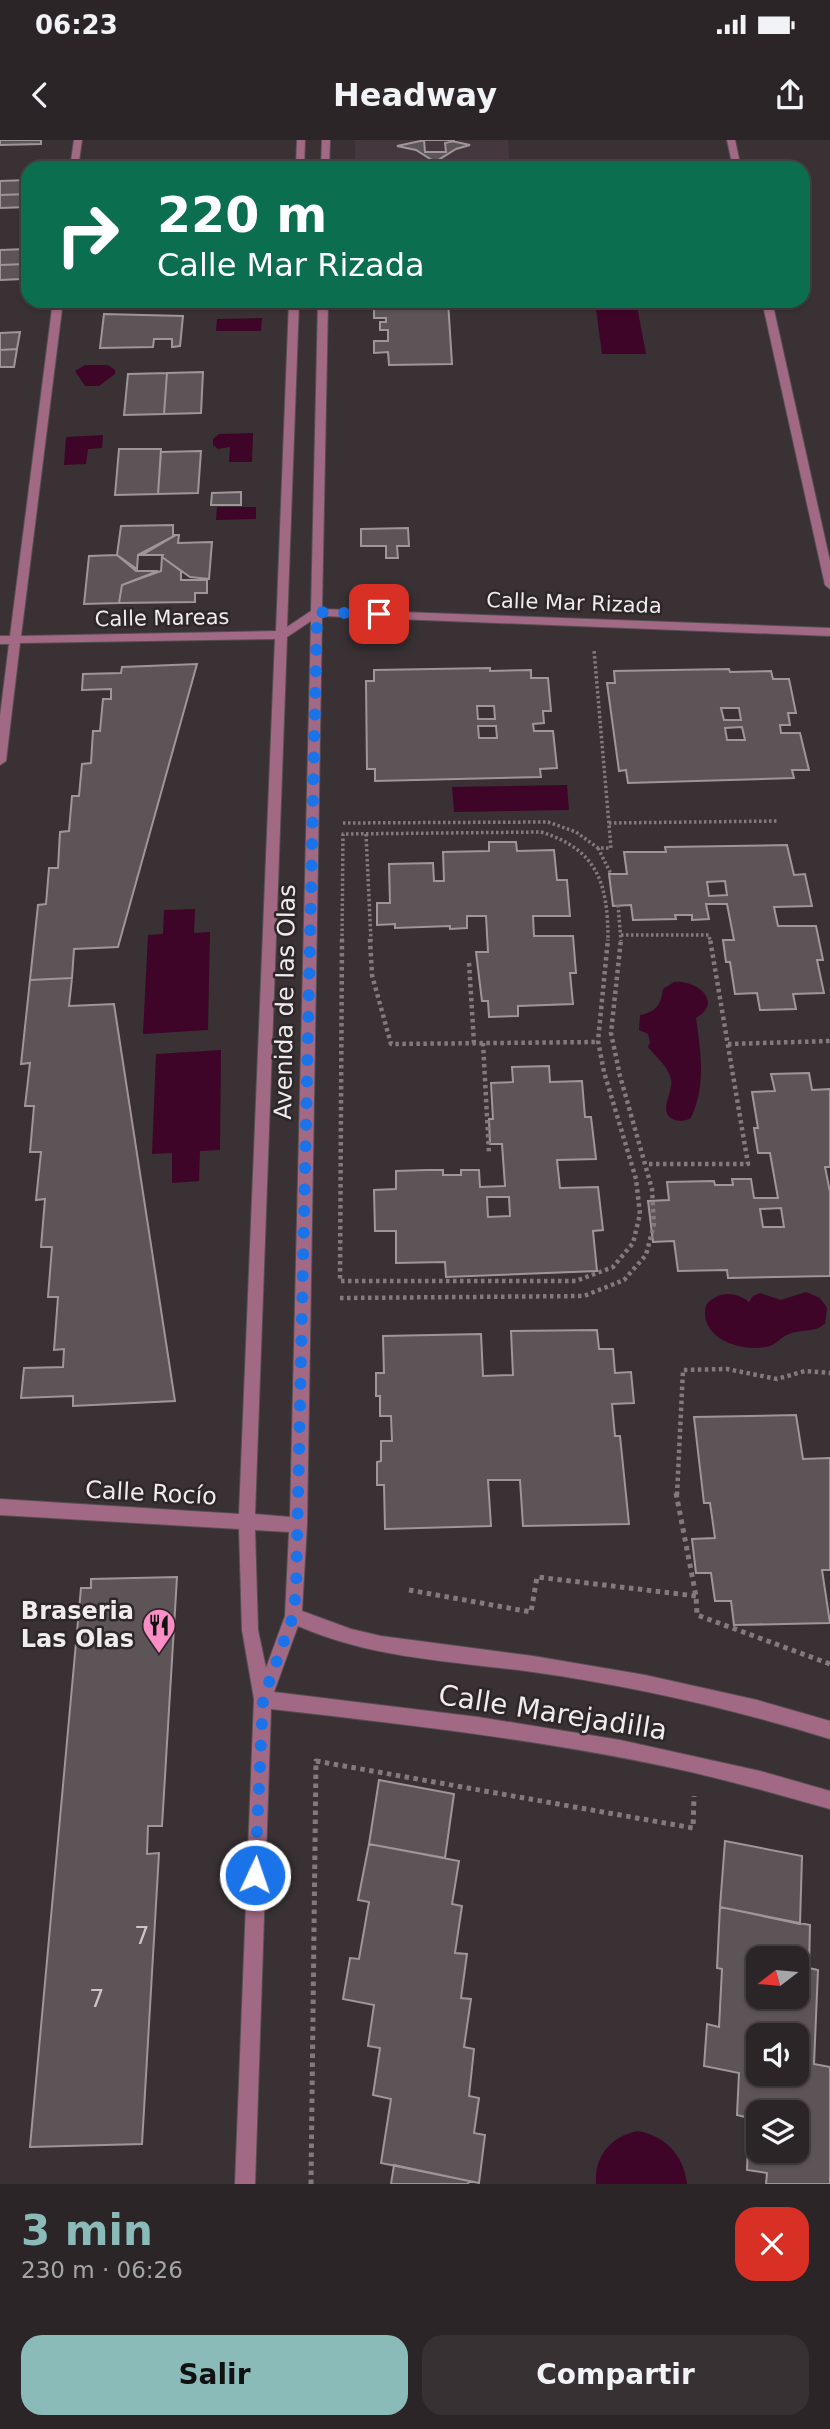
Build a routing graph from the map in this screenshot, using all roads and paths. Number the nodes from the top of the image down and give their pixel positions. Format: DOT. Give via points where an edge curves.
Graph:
graph roads {
  1 [pos="78,140"];
  2 [pos="301,140"];
  3 [pos="326,140"];
  4 [pos="731,140"];
  5 [pos="75,161"];
  6 [pos="300,161"];
  7 [pos="325,161"];
  8 [pos="736,161"];
  9 [pos="57,308"];
  10 [pos="295,308"];
  11 [pos="323,308"];
  12 [pos="769,308"];
  13 [pos="830,585"];
  14 [pos="317,612"];
  15 [pos="830,632"];
  16 [pos="282,635"];
  17 [pos="0,640"];
  18 [pos="15,640"];
  19 [pos="594,646"];
  20 [pos="0,761"];
  21 [pos="779,821"];
  22 [pos="343,823"];
  23 [pos="609,823"];
  24 [pos="366,834"];
  25 [pos="598,848"];
  26 [pos="611,874"];
  27 [pos="618,905"];
  28 [pos="621,935"];
  29 [pos="469,963"];
  30 [pos="830,1041"];
  31 [pos="598,1042"];
  32 [pos="474,1043"];
  33 [pos="483,1043"];
  34 [pos="728,1044"];
  35 [pos="489,1153"];
  36 [pos="649,1164"];
  37 [pos="340,1298"];
  38 [pos="830,1373"];
  39 [pos="0,1507"];
  40 [pos="247,1522"];
  41 [pos="299,1525"];
  42 [pos="409,1590"];
  43 [pos="696,1596"];
  44 [pos="293,1616"];
  45 [pos="830,1664"];
  46 [pos="263,1699"];
  47 [pos="830,1730"];
  48 [pos="707,1794"];
  49 [pos="830,1800"];
  50 [pos="245,2184"];
  51 [pos="312,2184"];
  1 -- 5 [label="street"];
  2 -- 6 [label="street"];
  3 -- 7 [label="street"];
  4 -- 8 [label="street"];
  9 -- 18 [label="street"];
  10 -- 16 [label="street, Avenida de las Olas"];
  11 -- 14 [label="street, Avenida de las Olas"];
  12 -- 13 [label="street"];
  14 -- 15 [label="street, Calle Mar Rizada"];
  14 -- 16 [label="street"];
  14 -- 41 [label="street, Avenida de las Olas"];
  16 -- 18 [label="street, Calle Mareas"];
  16 -- 40 [label="street, Avenida de las Olas"];
  17 -- 18 [label="street, Calle Mareas"];
  18 -- 20 [label="street"];
  19 -- 23 [label="path"];
  21 -- 23 [label="path"];
  22 -- 25 [label="path" via="548,822 576,832"];
  23 -- 25 [label="path" via="611,848"];
  24 -- 31 [label="path" via="541,832 575,843 597,872 606,912 607,963"];
  24 -- 31 [label="path" via="343,834 340,1281 576,1281 595,1277 622,1261 638,1233 640,1216 634,1164"];
  24 -- 32 [label="path" via="372,975 391,1044"];
  25 -- 26 [label="path"];
  27 -- 28 [label="path"];
  28 -- 34 [label="path" via="709,935"];
  28 -- 36 [label="path" via="612,1041"];
  29 -- 32 [label="path"];
  30 -- 34 [label="path"];
  31 -- 33 [label="path"];
  32 -- 33 [label="path"];
  33 -- 35 [label="path"];
  34 -- 36 [label="path" via="748,1164"];
  36 -- 37 [label="path" via="653,1237 635,1272 604,1292 584,1296"];
  38 -- 43 [label="path" via="805,1371 777,1379 727,1369 684,1370 676,1492"];
  39 -- 40 [label="street, Calle Rocío"];
  40 -- 41 [label="street, Calle Rocío"];
  40 -- 46 [label="street, Avenida de las Olas" via="250,1630"];
  41 -- 44 [label="street, Avenida de las Olas"];
  42 -- 43 [label="path" via="531,1612 537,1577"];
  43 -- 45 [label="path" via="697,1615"];
  44 -- 46 [label="street, Avenida de las Olas"];
  44 -- 47 [label="street, Calle Marejadilla" via="346,1637 388,1647 533,1664 667,1688"];
  46 -- 49 [label="street, Calle Marejadilla" via="611,1746"];
  46 -- 50 [label="street, Avenida de las Olas"];
  48 -- 51 [label="path" via="694,1790 693,1828 316,1761"];
}
